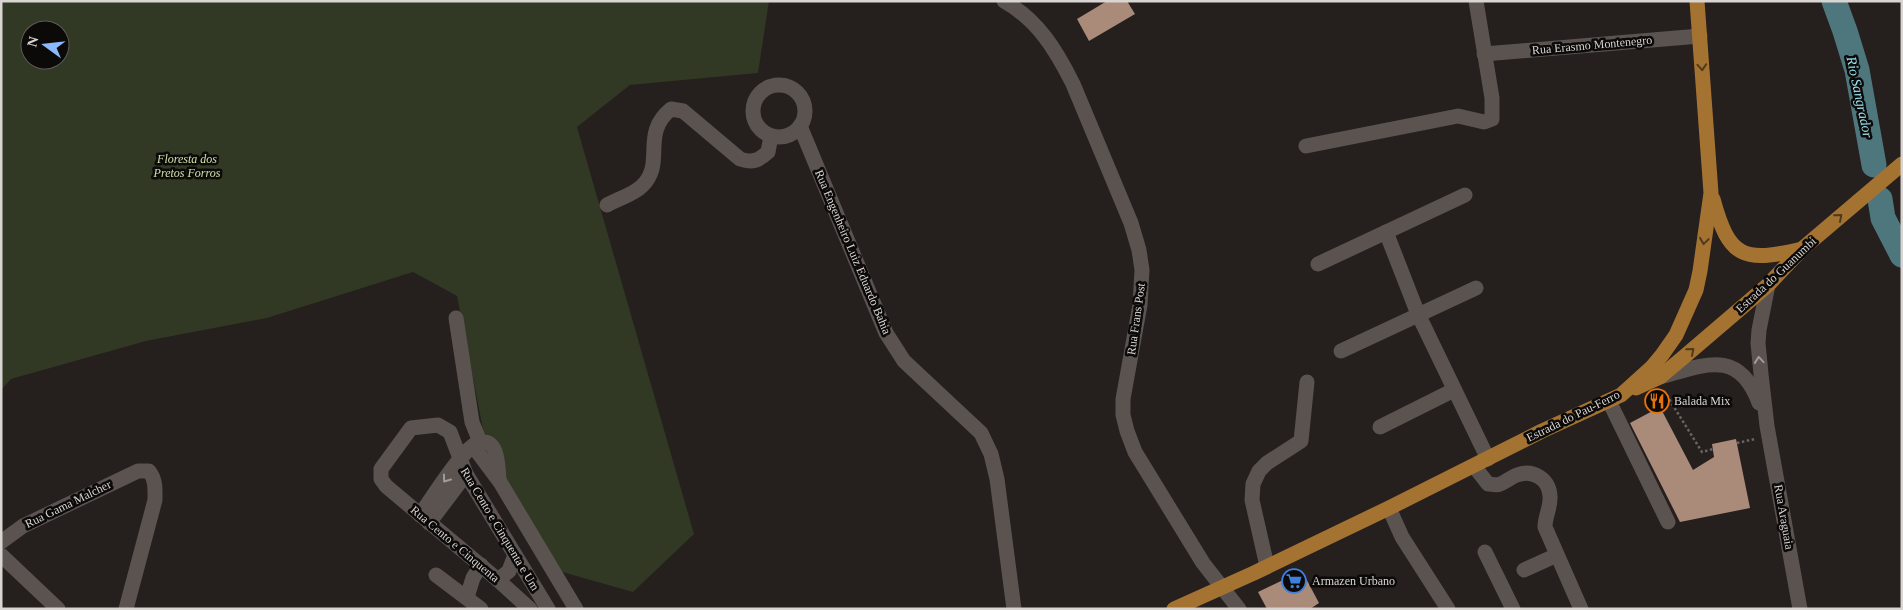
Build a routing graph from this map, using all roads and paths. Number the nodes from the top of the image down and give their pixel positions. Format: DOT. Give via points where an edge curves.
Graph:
graph roads {
  1 [pos="1004,1"];
  2 [pos="1476,1"];
  3 [pos="1697,1"];
  4 [pos="1700,36"];
  5 [pos="1484,54"];
  6 [pos="800,126"];
  7 [pos="771,136"];
  8 [pos="1306,146"];
  9 [pos="1902,164"];
  10 [pos="1711,193"];
  11 [pos="1465,195"];
  12 [pos="607,204"];
  13 [pos="1386,232"];
  14 [pos="1802,249"];
  15 [pos="1318,264"];
  16 [pos="1768,285"];
  17 [pos="1476,288"];
  18 [pos="1418,314"];
  19 [pos="456,318"];
  20 [pos="1341,351"];
  21 [pos="1658,378"];
  22 [pos="1307,382"];
  23 [pos="1454,390"];
  24 [pos="1615,398"];
  25 [pos="1380,427"];
  26 [pos="1768,431"];
  27 [pos="1737,443"];
  28 [pos="476,444"];
  29 [pos="1713,449"];
  30 [pos="1488,458"];
  31 [pos="1474,466"];
  32 [pos="463,467"];
  33 [pos="381,479"];
  34 [pos="1389,508"];
  35 [pos="424,519"];
  36 [pos="1668,522"];
  37 [pos="1,542"];
  38 [pos="1485,552"];
  39 [pos="1,555"];
  40 [pos="515,555"];
  41 [pos="1557,555"];
  42 [pos="481,565"];
  43 [pos="1268,566"];
  44 [pos="1524,570"];
  45 [pos="436,575"];
  46 [pos="498,580"];
  47 [pos="1222,588"];
  48 [pos="467,597"];
  49 [pos="58,609"];
  50 [pos="126,609"];
  51 [pos="481,609"];
  52 [pos="530,609"];
  53 [pos="548,609"];
  54 [pos="576,609"];
  55 [pos="1014,609"];
  56 [pos="1174,609"];
  57 [pos="1239,609"];
  58 [pos="1448,609"];
  59 [pos="1513,609"];
  60 [pos="1580,609"];
  61 [pos="1800,609"];
  1 -- 47 [label="street, Rua Frans Post" via="1035,24 1062,62 1131,223 1139,250 1142,288 1123,399 1126,431 1147,472"];
  2 -- 5 [label="street"];
  3 -- 4 [label="main road, Estrada do Pau-Ferro"];
  4 -- 5 [label="street, Rua Erasmo Montenegro"];
  4 -- 10 [label="main road, Estrada do Pau-Ferro, one-way"];
  5 -- 8 [label="street" via="1492,98 1492,119 1480,122 1458,116"];
  6 -- 7 [label="street" via="787,136"];
  6 -- 7 [label="street" via="805,111 800,96 787,86 771,86 758,96 753,112 758,127"];
  6 -- 55 [label="street, Rua Engenheiro Luiz Eduardo Bahia" via="886,333 904,361 987,442 997,479"];
  7 -- 12 [label="street" via="768,152 750,162 733,154 684,111 671,109 654,132 650,177 640,188"];
  14 -- 9 [label="main road, Estrada do Guanumbi, one-way"];
  10 -- 14 [label="main road" via="1721,227 1739,251 1758,256"];
  10 -- 24 [label="main road, Estrada do Pau-Ferro, one-way" via="1700,271 1689,308 1662,355"];
  11 -- 13 [label="street"];
  13 -- 15 [label="street"];
  13 -- 18 [label="street"];
  14 -- 16 [label="main road, Estrada do Guanumbi"];
  21 -- 16 [label="main road, Estrada do Guanumbi, one-way"];
  26 -- 16 [label="street, Rua Araguaia, one-way" via="1758,343"];
  17 -- 18 [label="street"];
  18 -- 20 [label="street"];
  18 -- 23 [label="street"];
  19 -- 28 [label="street"];
  21 -- 24 [label="main road, Estrada do Guanumbi"];
  21 -- 26 [label="street, Rua Araguaia" via="1711,365 1734,368 1746,377 1755,392"];
  21 -- 29 [label="path" via="1702,452"];
  22 -- 43 [label="street" via="1301,441 1267,463 1253,484 1252,500"];
  23 -- 25 [label="street"];
  23 -- 30 [label="street"];
  24 -- 30 [label="main road, Estrada do Pau-Ferro"];
  24 -- 36 [label="street"];
  26 -- 27 [label="path"];
  26 -- 61 [label="street, Rua Araguaia"];
  28 -- 32 [label="street"];
  28 -- 54 [label="street" via="491,444 500,482"];
  30 -- 31 [label="main road, Estrada do Pau-Ferro"];
  31 -- 34 [label="main road, Estrada do Pau-Ferro"];
  31 -- 41 [label="street" via="1488,484 1496,485 1525,473 1541,478 1548,485 1550,494 1545,527"];
  32 -- 33 [label="street, Rua Cento e Cinquenta e Um" via="450,432 438,425 416,426 407,432 380,469"];
  32 -- 35 [label="street, one-way"];
  32 -- 40 [label="street, Rua Cento e Cinquenta e Um"];
  33 -- 35 [label="street, Rua Cento e Cinquenta"];
  34 -- 43 [label="main road, Estrada do Pau-Ferro"];
  34 -- 58 [label="street" via="1402,537"];
  35 -- 42 [label="street, Rua Cento e Cinquenta"];
  37 -- 50 [label="street, Rua Gama Malcher" via="23,526 138,470 149,471 156,487 155,500"];
  38 -- 59 [label="street"];
  39 -- 49 [label="street"];
  40 -- 46 [label="street" via="509,571"];
  40 -- 53 [label="street, Rua Cento e Cinquenta e Um"];
  41 -- 44 [label="street"];
  41 -- 60 [label="street"];
  42 -- 46 [label="street, Rua Cento e Cinquenta"];
  42 -- 48 [label="street"];
  43 -- 47 [label="main road, Estrada do Pau-Ferro"];
  45 -- 48 [label="street"];
  46 -- 52 [label="street, Rua Cento e Cinquenta"];
  47 -- 56 [label="main road, Estrada do Pau-Ferro"];
  47 -- 57 [label="street, Rua Frans Post"];
  48 -- 51 [label="street"];
}
